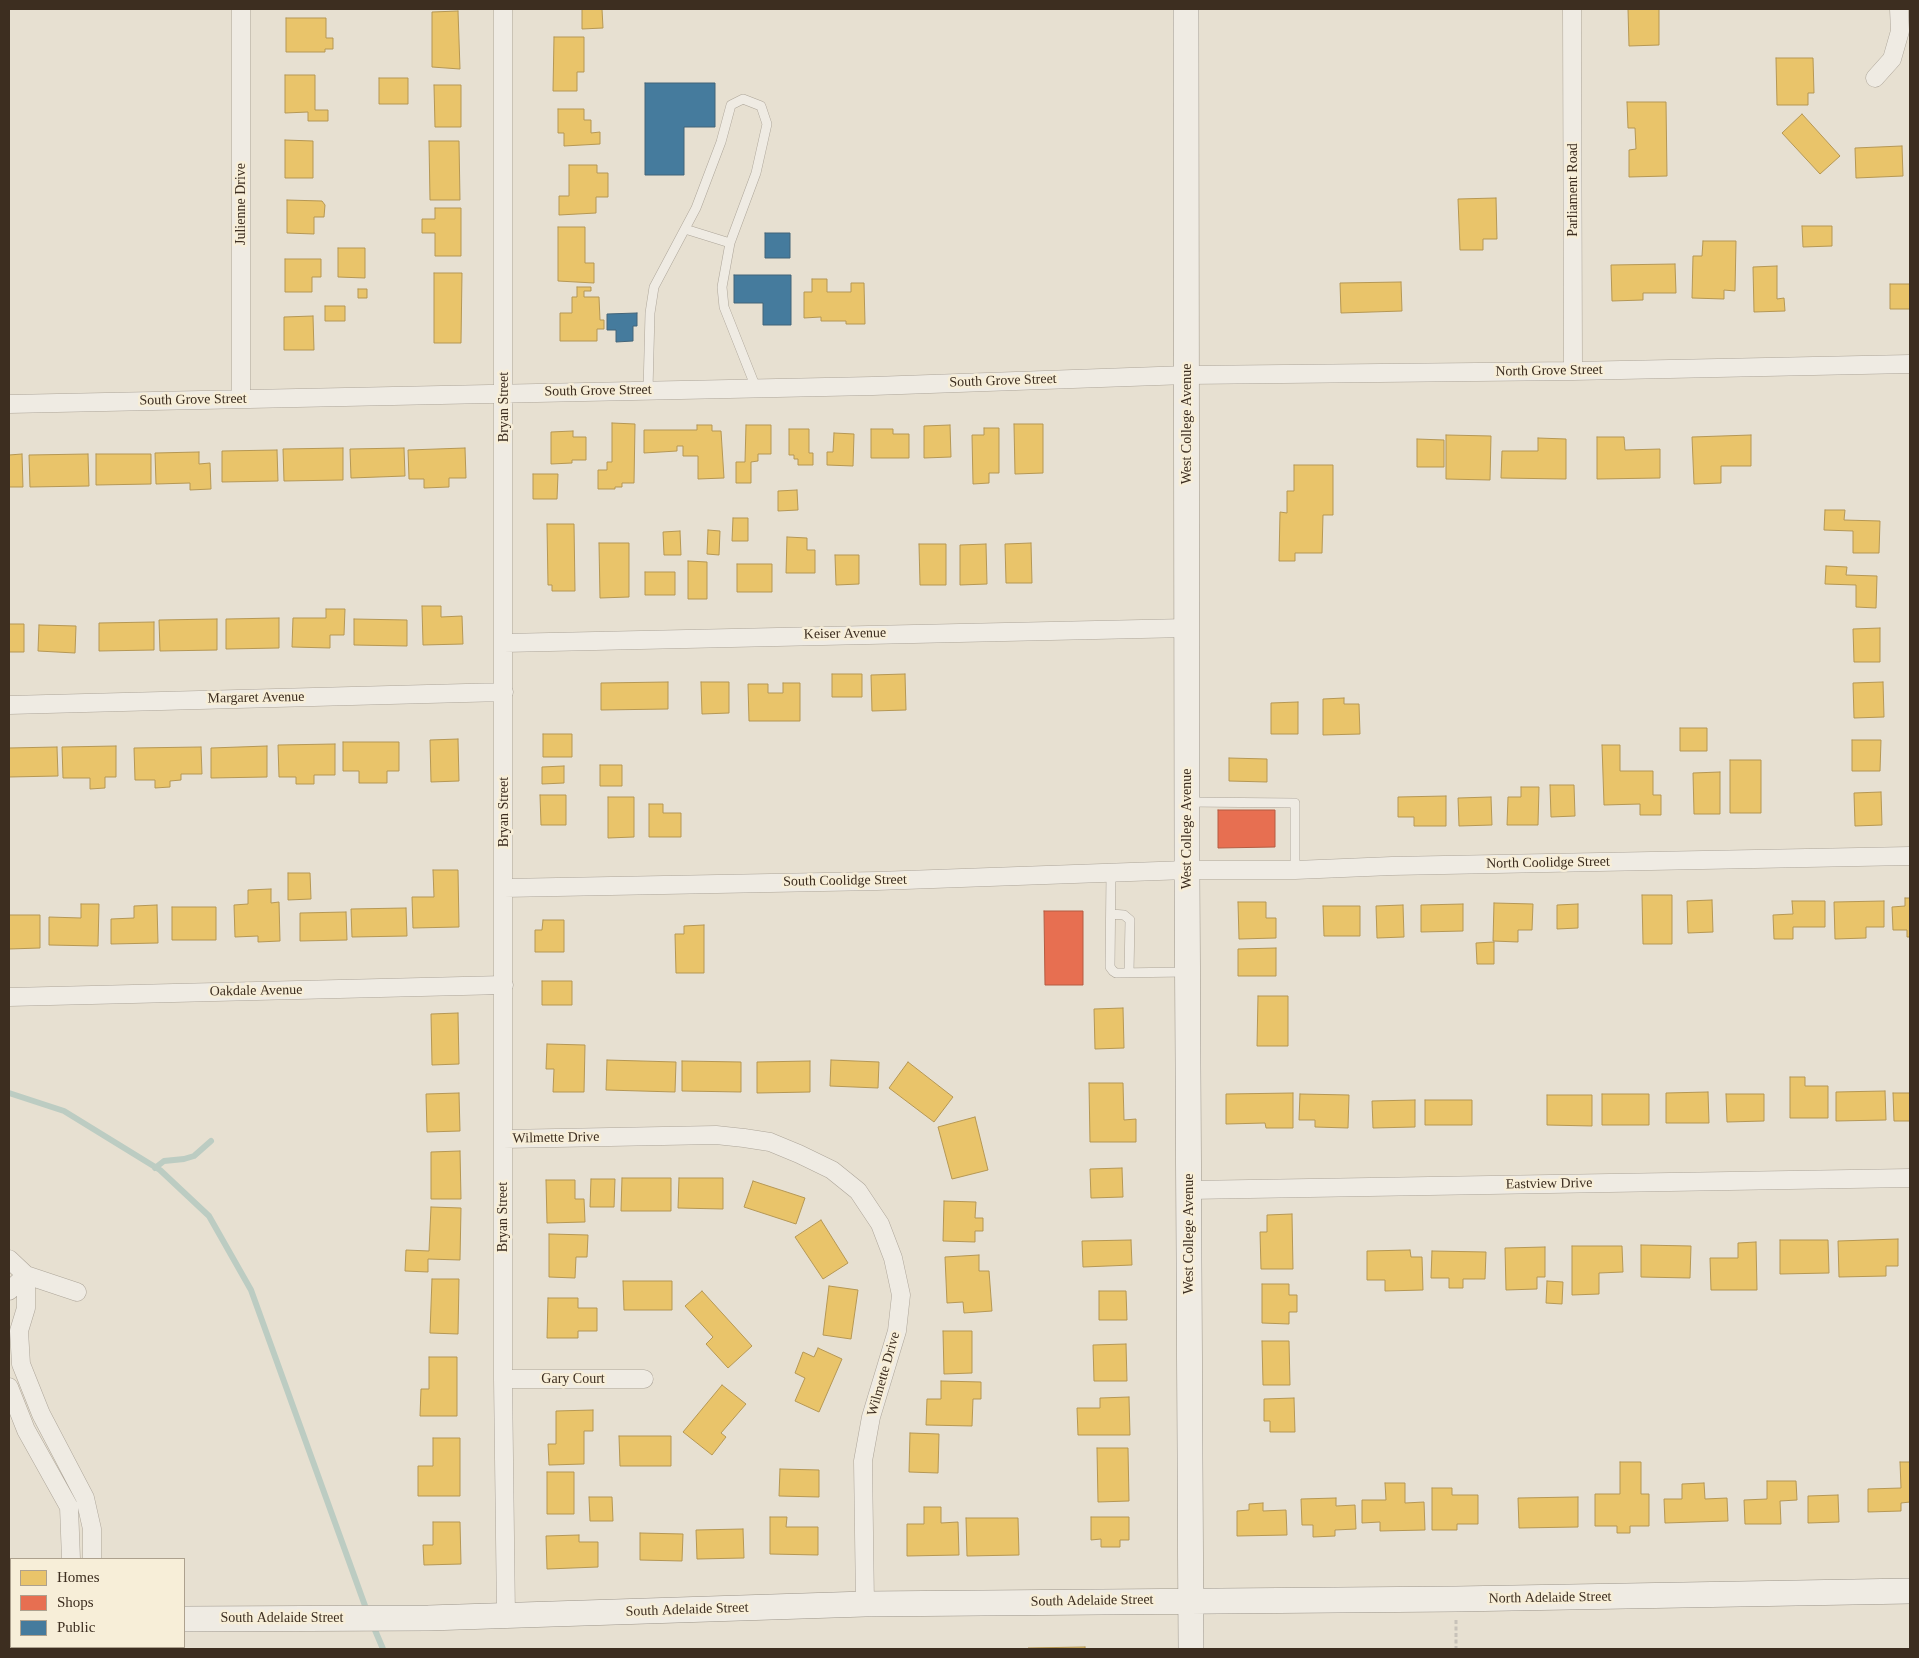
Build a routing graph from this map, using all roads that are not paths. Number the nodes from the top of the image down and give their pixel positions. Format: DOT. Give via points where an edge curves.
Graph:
graph roads {
  1 [pos="241,9"];
  2 [pos="503,9"];
  3 [pos="1186,9"];
  4 [pos="1572,9"];
  5 [pos="1900,9"];
  6 [pos="1875,78"];
  7 [pos="685,229"];
  8 [pos="730,243"];
  9 [pos="1910,364"];
  10 [pos="1573,371"];
  11 [pos="1187,375"];
  12 [pos="756,388"];
  13 [pos="648,390"];
  14 [pos="504,393"];
  15 [pos="241,399"];
  16 [pos="9,404"];
  17 [pos="1187,628"];
  18 [pos="504,644"];
  19 [pos="504,692"];
  20 [pos="9,704"];
  21 [pos="1187,802"];
  22 [pos="1910,856"];
  23 [pos="1187,870"];
  24 [pos="1295,870"];
  25 [pos="1111,873"];
  26 [pos="504,888"];
  27 [pos="1111,914"];
  28 [pos="1187,972"];
  29 [pos="1129,973"];
  30 [pos="504,985"];
  31 [pos="9,997"];
  32 [pos="503,1138"];
  33 [pos="1910,1178"];
  34 [pos="1189,1190"];
  35 [pos="9,1259"];
  36 [pos="26,1276"];
  37 [pos="9,1291"];
  38 [pos="77,1292"];
  39 [pos="503,1379"];
  40 [pos="644,1379"];
  41 [pos="11,1392"];
  42 [pos="32,1392"];
  43 [pos="62,1455"];
  44 [pos="44,1463"];
  45 [pos="71,1558"];
  46 [pos="92,1558"];
  47 [pos="1910,1591"];
  48 [pos="1190,1600"];
  49 [pos="865,1604"];
  50 [pos="506,1616"];
  51 [pos="185,1618"];
  52 [pos="1191,1649"];
  1 -- 15 [label="street, Julienne Drive"];
  2 -- 14 [label="street, Bryan Street"];
  3 -- 11 [label="street, West College Avenue"];
  4 -- 10 [label="street, Parliament Road"];
  5 -- 6 [label="street" via="1900,31 1892,59"];
  7 -- 8 [label="lane"];
  7 -- 8 [label="lane" via="717,152 731,105 743,99 761,106 767,124 756,173"];
  7 -- 13 [label="lane" via="654,287"];
  8 -- 12 [label="lane" via="722,287 724,307"];
  9 -- 10 [label="street, North Grove Street"];
  10 -- 11 [label="street, North Grove Street"];
  11 -- 12 [label="street, South Grove Street"];
  11 -- 17 [label="street, West College Avenue"];
  12 -- 13 [label="street, South Grove Street"];
  13 -- 14 [label="street, South Grove Street"];
  14 -- 15 [label="street, South Grove Street"];
  14 -- 18 [label="street, Bryan Street"];
  15 -- 16 [label="street, South Grove Street"];
  17 -- 18 [label="street, Keiser Avenue"];
  17 -- 21 [label="street, West College Avenue"];
  18 -- 19 [label="street, Bryan Street"];
  19 -- 20 [label="street, Margaret Avenue"];
  19 -- 26 [label="street, Bryan Street"];
  21 -- 23 [label="street, West College Avenue"];
  21 -- 24 [label="lane" via="1295,803"];
  22 -- 24 [label="street, North Coolidge Street"];
  23 -- 24 [label="street, North Coolidge Street"];
  23 -- 25 [label="street, South Coolidge Street"];
  23 -- 28 [label="street, West College Avenue"];
  25 -- 26 [label="street, South Coolidge Street"];
  25 -- 27 [label="lane"];
  26 -- 30 [label="street, Bryan Street"];
  27 -- 29 [label="lane" via="1124,915 1130,920"];
  27 -- 29 [label="lane" via="1110,966 1116,973"];
  28 -- 29 [label="lane"];
  28 -- 34 [label="street, West College Avenue"];
  30 -- 31 [label="street, Oakdale Avenue"];
  30 -- 32 [label="street, Bryan Street"];
  32 -- 39 [label="street, Bryan Street"];
  32 -- 49 [label="street, Wilmette Drive" via="716,1135 744,1138 770,1142 799,1154 832,1170 858,1191 880,1224 893,1258 901,1295 897,1331 863,1461"];
  33 -- 34 [label="street, Eastview Drive"];
  34 -- 48 [label="street, West College Avenue"];
  35 -- 36 [label="street"];
  36 -- 37 [label="street"];
  36 -- 38 [label="street"];
  36 -- 42 [label="street" via="26,1308 19,1331 21,1364"];
  39 -- 40 [label="street, Gary Court"];
  39 -- 50 [label="street, Bryan Street"];
  41 -- 42 [label="street"];
  41 -- 44 [label="street"];
  42 -- 43 [label="street"];
  43 -- 44 [label="street"];
  43 -- 46 [label="street" via="86,1498 92,1529"];
  44 -- 45 [label="street" via="69,1508"];
  47 -- 48 [label="street, North Adelaide Street"];
  48 -- 49 [label="street, South Adelaide Street"];
  48 -- 52 [label="street, West College Avenue"];
  49 -- 50 [label="street, South Adelaide Street"];
  50 -- 51 [label="street, South Adelaide Street"];
}
